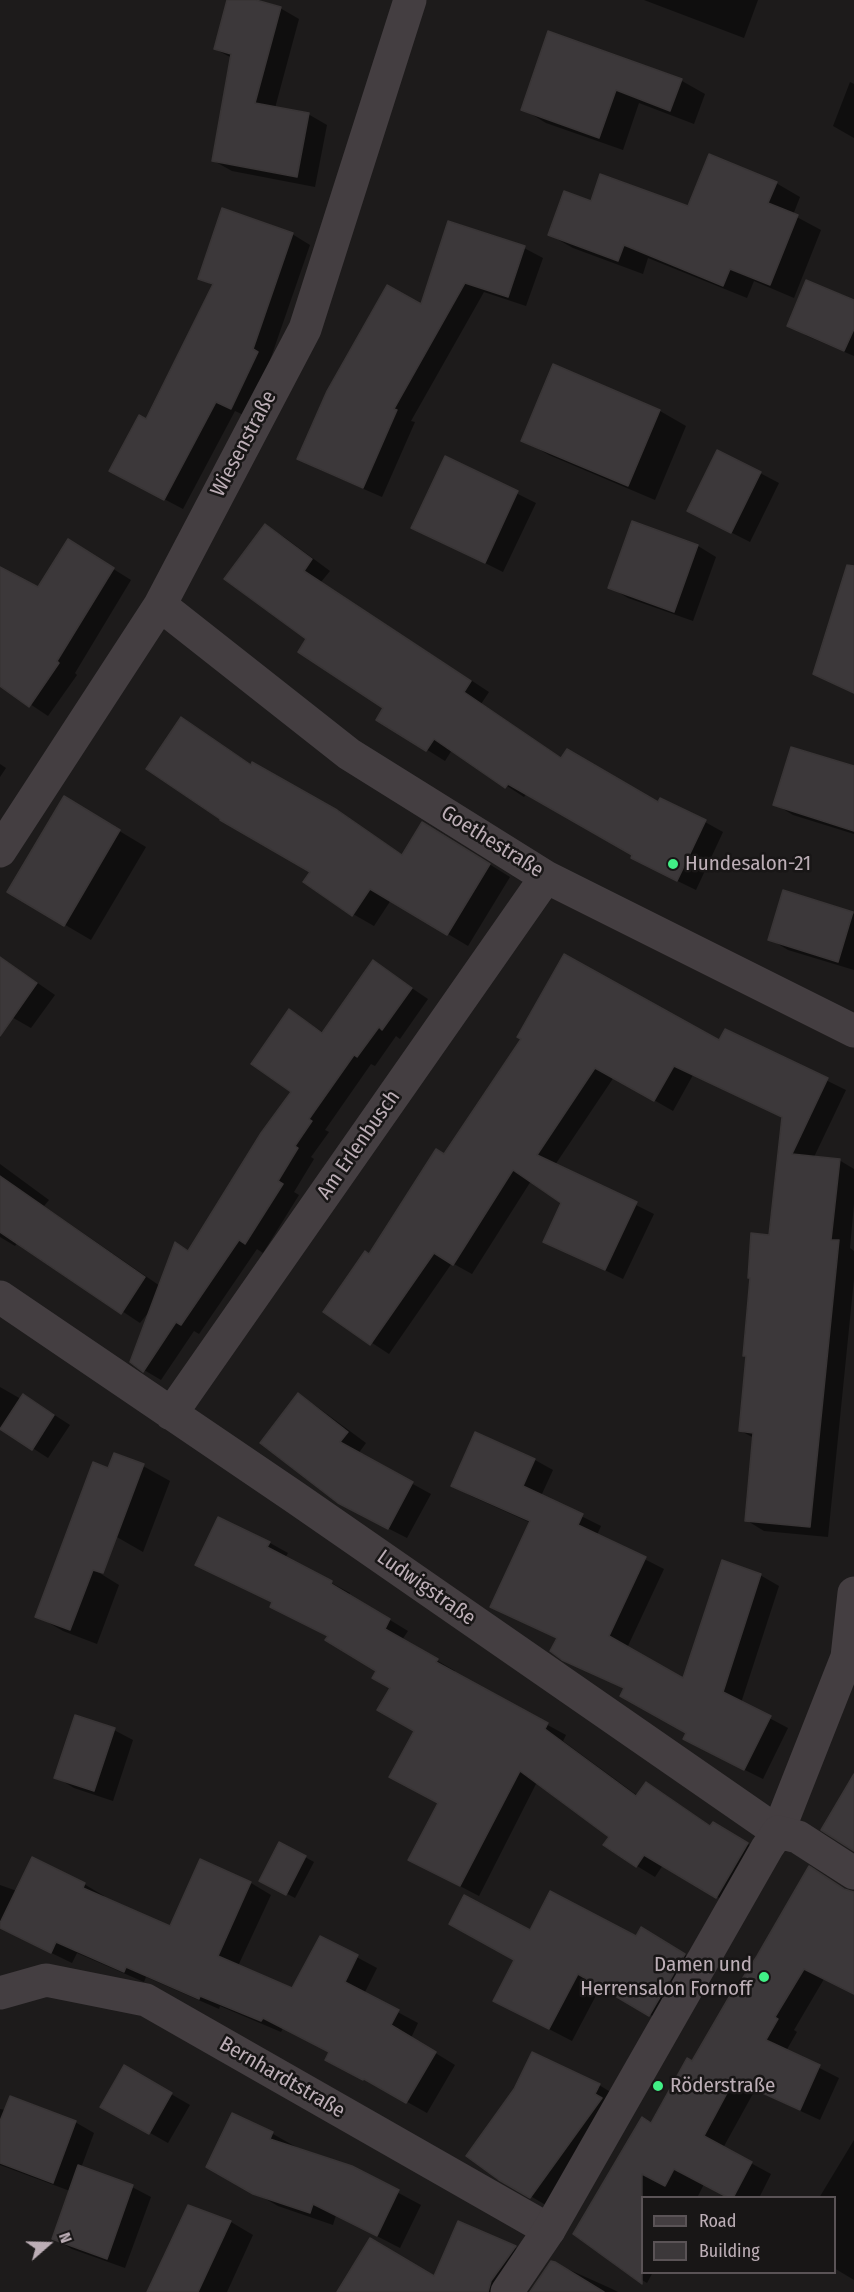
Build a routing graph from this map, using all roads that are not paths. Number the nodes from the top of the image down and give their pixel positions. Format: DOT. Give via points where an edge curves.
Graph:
graph roads {
  1 [pos="410,0"];
  2 [pos="160,605"];
  3 [pos="0,851"];
  4 [pos="546,877"];
  5 [pos="854,1031"];
  6 [pos="0,1297"];
  7 [pos="171,1414"];
  8 [pos="854,1593"];
  9 [pos="778,1832"];
  10 [pos="854,1873"];
  11 [pos="0,1993"];
  12 [pos="549,2230"];
  13 [pos="507,2292"];
  1 -- 2 [label="street, Wiesenstraße" via="304,329"];
  2 -- 3 [label="street, Wiesenstraße"];
  2 -- 4 [label="street, Goethestraße" via="349,754"];
  4 -- 5 [label="street, Goethestraße"];
  4 -- 7 [label="street, Am Erlenbusch"];
  6 -- 7 [label="street, Ludwigstraße"];
  7 -- 9 [label="street, Ludwigstraße"];
  8 -- 9 [label="street" via="848,1658"];
  9 -- 10 [label="street, Ludwigstraße" via="798,1837"];
  9 -- 12 [label="street"];
  11 -- 12 [label="street, Bernhardtstraße" via="46,1980 146,2000"];
  12 -- 13 [label="street"];
}
